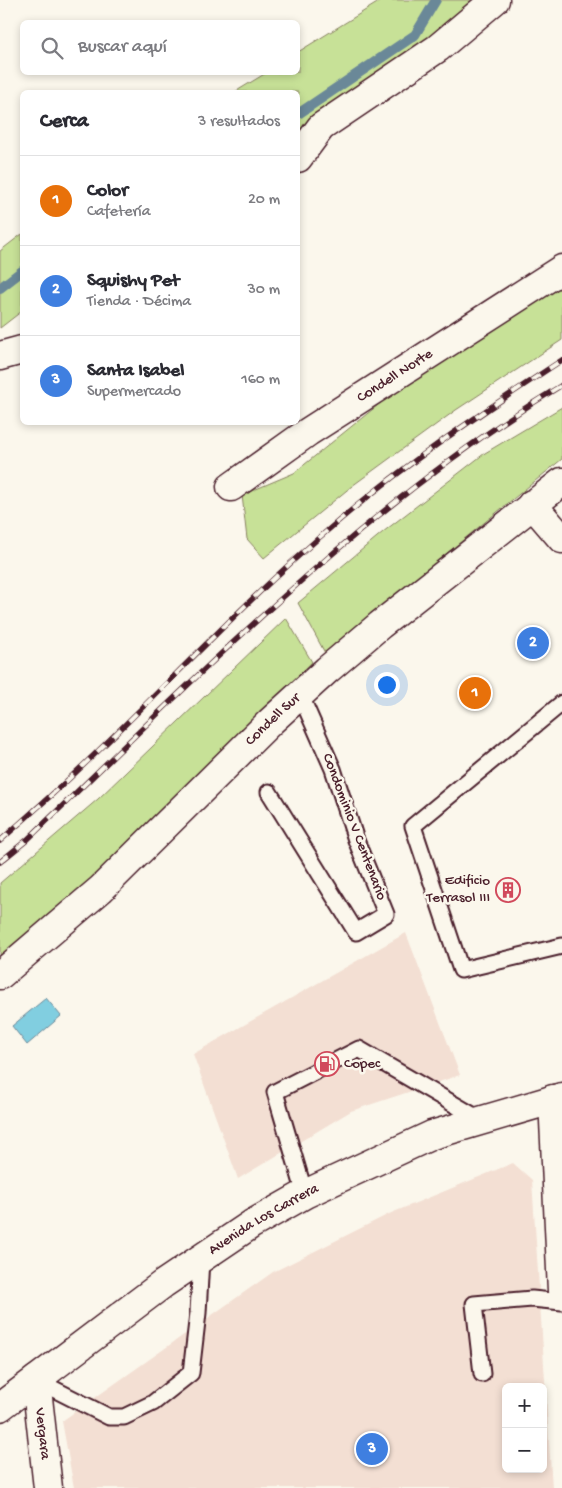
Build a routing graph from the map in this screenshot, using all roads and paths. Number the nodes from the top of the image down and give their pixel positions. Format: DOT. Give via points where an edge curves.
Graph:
graph roads {
  1 [pos="495,0"];
  2 [pos="300,155"];
  3 [pos="562,269"];
  4 [pos="20,351"];
  5 [pos="0,356"];
  6 [pos="562,482"];
  7 [pos="231,487"];
  8 [pos="532,504"];
  9 [pos="562,539"];
  10 [pos="300,694"];
  11 [pos="562,703"];
  12 [pos="269,792"];
  13 [pos="562,946"];
  14 [pos="0,975"];
  15 [pos="558,1098"];
  16 [pos="481,1120"];
  17 [pos="305,1194"];
  18 [pos="201,1259"];
  19 [pos="562,1291"];
  20 [pos="562,1302"];
  21 [pos="482,1374"];
  22 [pos="36,1380"];
  23 [pos="0,1407"];
  24 [pos="48,1488"];
  1 -- 2 [label="street" via="438,48 321,127"];
  3 -- 7 [label="street, Condell Norte" via="308,432"];
  4 -- 5 [label="street"];
  6 -- 8 [label="street, Condell Sur"];
  8 -- 9 [label="street"];
  8 -- 10 [label="street, Condell Sur" via="380,625"];
  10 -- 12 [label="lane, Condominio V Centenario" via="333,769 356,840 386,914 356,932"];
  10 -- 14 [label="street, Condell Sur" via="101,889"];
  11 -- 13 [label="lane" via="413,826 461,970"];
  15 -- 16 [label="street, Avenida Los Carrera"];
  15 -- 19 [label="street"];
  16 -- 17 [label="street, Avenida Los Carrera" via="432,1135"];
  16 -- 17 [label="lane" via="359,1048 275,1092"];
  17 -- 18 [label="street, Avenida Los Carrera" via="252,1224"];
  18 -- 22 [label="street, Avenida Los Carrera"];
  18 -- 22 [label="lane" via="191,1373 153,1403 124,1417 109,1417"];
  20 -- 21 [label="lane" via="532,1299 474,1304"];
  22 -- 23 [label="street, Avenida Los Carrera"];
  22 -- 24 [label="street, Vergara"];
}
